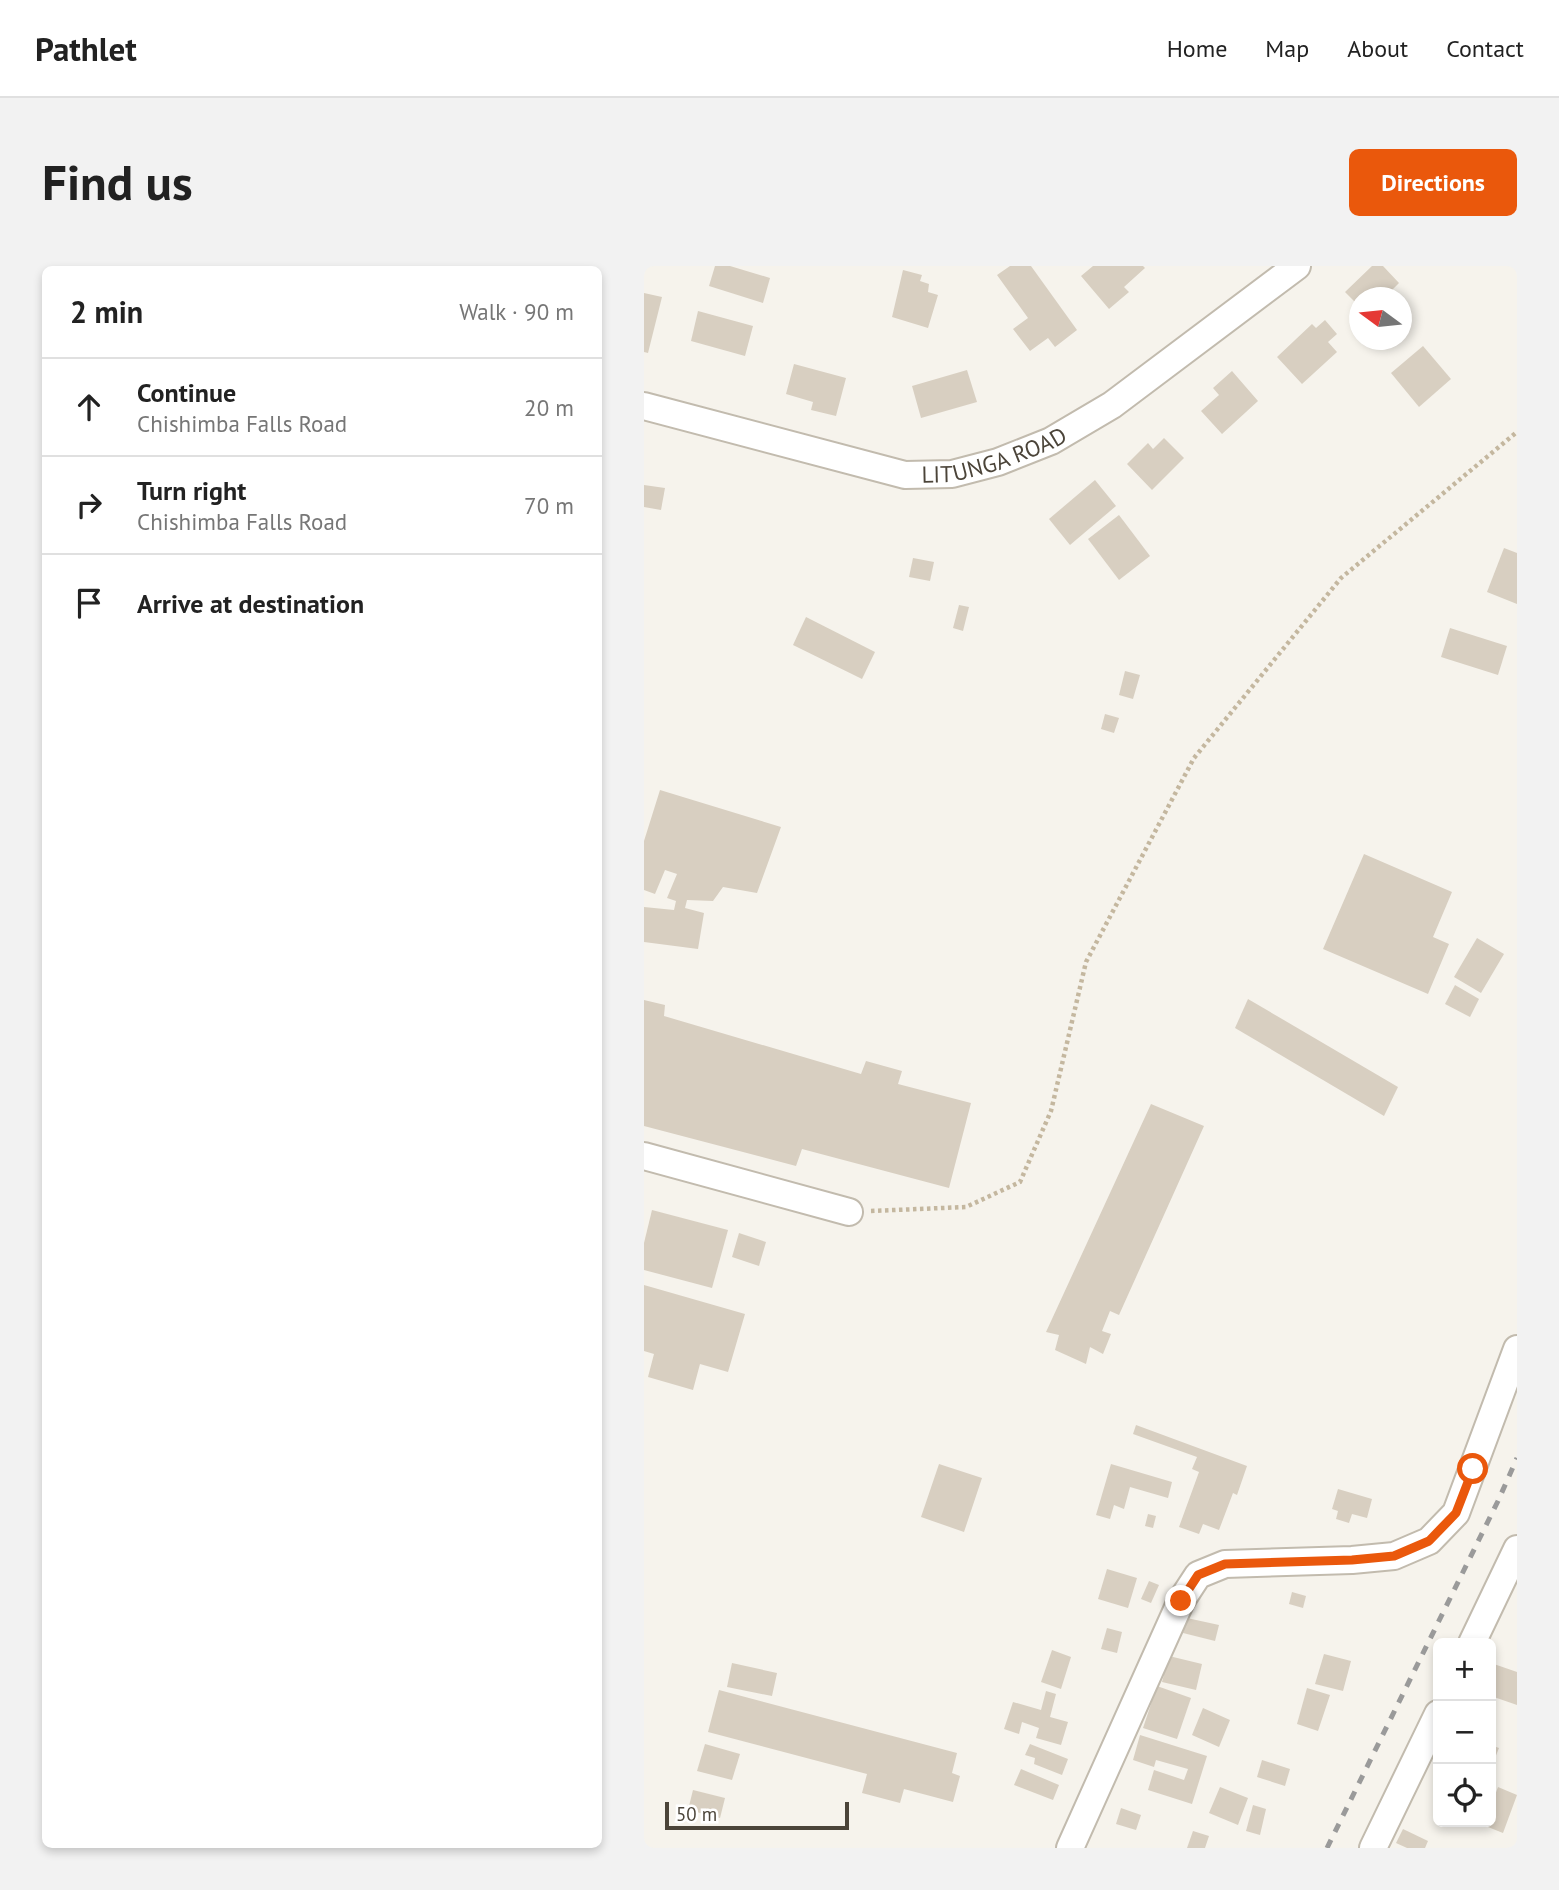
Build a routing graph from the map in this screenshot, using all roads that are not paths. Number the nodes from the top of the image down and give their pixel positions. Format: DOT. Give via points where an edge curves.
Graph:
graph roads {
  1 [pos="1297,266"];
  2 [pos="644,406"];
  3 [pos="644,1156"];
  4 [pos="849,1212"];
  5 [pos="1517,1349"];
  6 [pos="1517,1549"];
  7 [pos="1474,1638"];
  8 [pos="1433,1724"];
  9 [pos="1070,1848"];
  10 [pos="1373,1848"];
  1 -- 2 [label="street, LITUNGA ROAD" via="1112,405 1051,441 952,474 905,475"];
  3 -- 4 [label="street"];
  5 -- 9 [label="street" via="1456,1513 1429,1541 1394,1556 1225,1564 1198,1575 1181,1601"];
  6 -- 7 [label="street"];
  8 -- 10 [label="street"];
}
